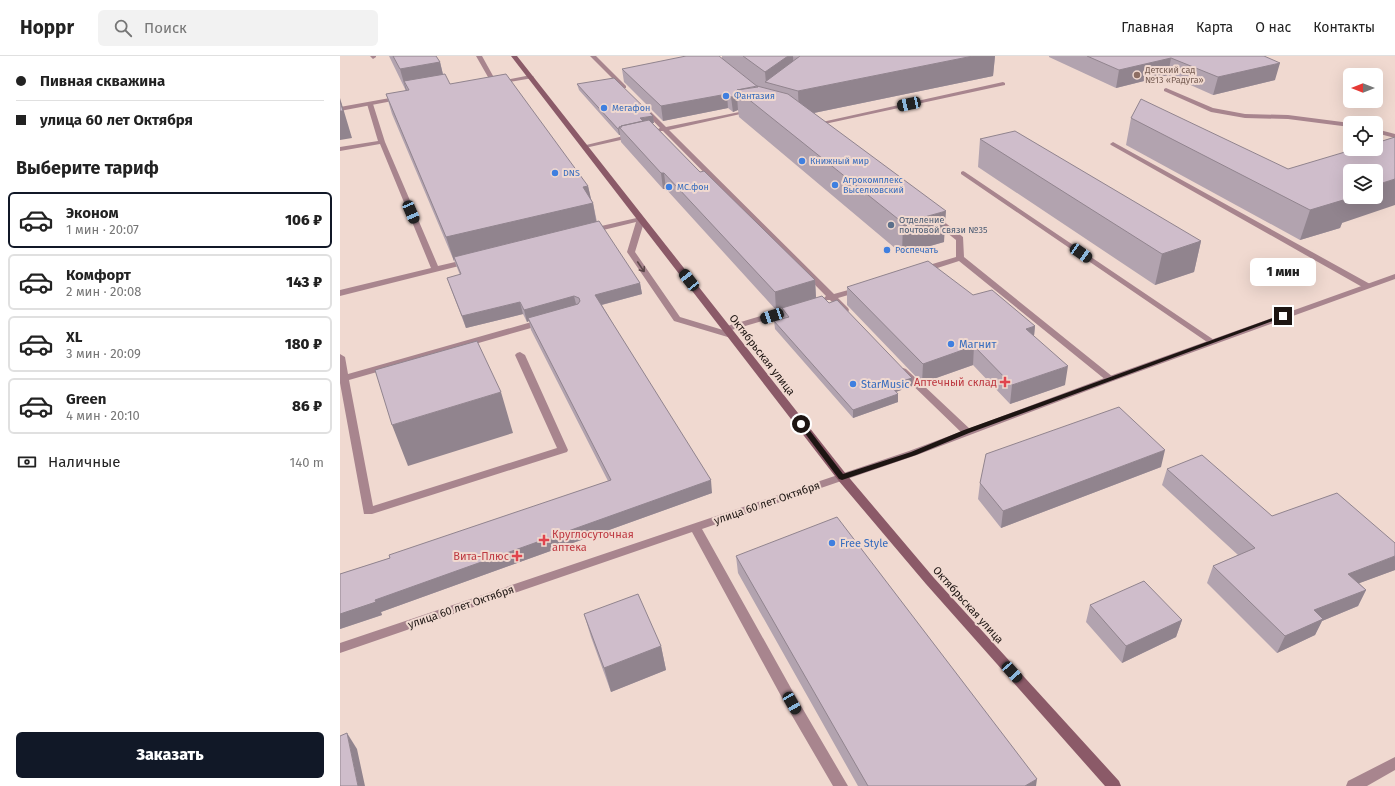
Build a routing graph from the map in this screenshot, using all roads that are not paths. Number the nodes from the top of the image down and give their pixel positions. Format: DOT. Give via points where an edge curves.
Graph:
graph roads {
  1 [pos="479,56"];
  2 [pos="514,56"];
  3 [pos="593,56"];
  4 [pos="531,77"];
  5 [pos="494,83"];
  6 [pos="486,84"];
  7 [pos="1002,84"];
  8 [pos="1166,90"];
  9 [pos="408,97"];
  10 [pos="370,104"];
  11 [pos="340,108"];
  12 [pos="759,109"];
  13 [pos="1343,124"];
  14 [pos="664,129"];
  15 [pos="822,129"];
  16 [pos="651,132"];
  17 [pos="1383,133"];
  18 [pos="637,135"];
  19 [pos="1395,136"];
  20 [pos="382,142"];
  21 [pos="1113,144"];
  22 [pos="585,146"];
  23 [pos="340,149"];
  24 [pos="963,173"];
  25 [pos="928,214"];
  26 [pos="641,219"];
  27 [pos="583,233"];
  28 [pos="480,258"];
  29 [pos="960,258"];
  30 [pos="435,269"];
  31 [pos="914,272"];
  32 [pos="1395,276"];
  33 [pos="869,286"];
  34 [pos="1367,286"];
  35 [pos="340,292"];
  36 [pos="833,297"];
  37 [pos="818,302"];
  38 [pos="802,306"];
  39 [pos="849,314"];
  40 [pos="555,319"];
  41 [pos="729,332"];
  42 [pos="1213,342"];
  43 [pos="520,355"];
  44 [pos="340,357"];
  45 [pos="898,366"];
  46 [pos="344,378"];
  47 [pos="1110,379"];
  48 [pos="967,432"];
  49 [pos="842,477"];
  50 [pos="695,527"];
  51 [pos="340,648"];
  52 [pos="1395,763"];
  53 [pos="841,786"];
  54 [pos="1114,786"];
  55 [pos="1353,786"];
  1 -- 5 [label="street"];
  2 -- 4 [label="main road, Октябрьская улица"];
  3 -- 14 [label="street" via="619,78"];
  4 -- 5 [label="street"];
  4 -- 22 [label="main road, Октябрьская улица"];
  5 -- 6 [label="street"];
  7 -- 15 [label="street" via="812,123"];
  8 -- 13 [label="street" via="1211,110 1245,116 1288,117"];
  9 -- 10 [label="street"];
  10 -- 11 [label="street"];
  10 -- 20 [label="street"];
  12 -- 14 [label="street"];
  14 -- 16 [label="street"];
  14 -- 36 [label="street"];
  17 -- 19 [label="street"];
  18 -- 22 [label="street"];
  20 -- 23 [label="street"];
  20 -- 30 [label="street"];
  21 -- 34 [label="street"];
  22 -- 26 [label="main road, Октябрьская улица"];
  24 -- 42 [label="street"];
  25 -- 29 [label="street" via="960,239"];
  26 -- 27 [label="street"];
  26 -- 41 [label="main road, Октябрьская улица"];
  26 -- 41 [label="street, one-way" via="631,252 677,319"];
  28 -- 30 [label="street"];
  29 -- 31 [label="street"];
  29 -- 47 [label="street"];
  30 -- 35 [label="street"];
  32 -- 34 [label="street, улица 60 лет Октября"];
  33 -- 36 [label="street"];
  34 -- 42 [label="street, улица 60 лет Октября"];
  36 -- 37 [label="street"];
  36 -- 39 [label="street"];
  38 -- 41 [label="street"];
  40 -- 46 [label="street"];
  41 -- 49 [label="main road, Октябрьская улица"];
  42 -- 47 [label="street, улица 60 лет Октября"];
  43 -- 46 [label="street" via="563,450 368,511"];
  44 -- 46 [label="street"];
  45 -- 48 [label="street"];
  47 -- 48 [label="street, улица 60 лет Октября"];
  48 -- 49 [label="street, улица 60 лет Октября"];
  49 -- 50 [label="street, улица 60 лет Октября"];
  49 -- 54 [label="main road, Октябрьская улица" via="930,581"];
  50 -- 51 [label="street, улица 60 лет Октября"];
  50 -- 53 [label="street"];
  52 -- 55 [label="street"];
}
